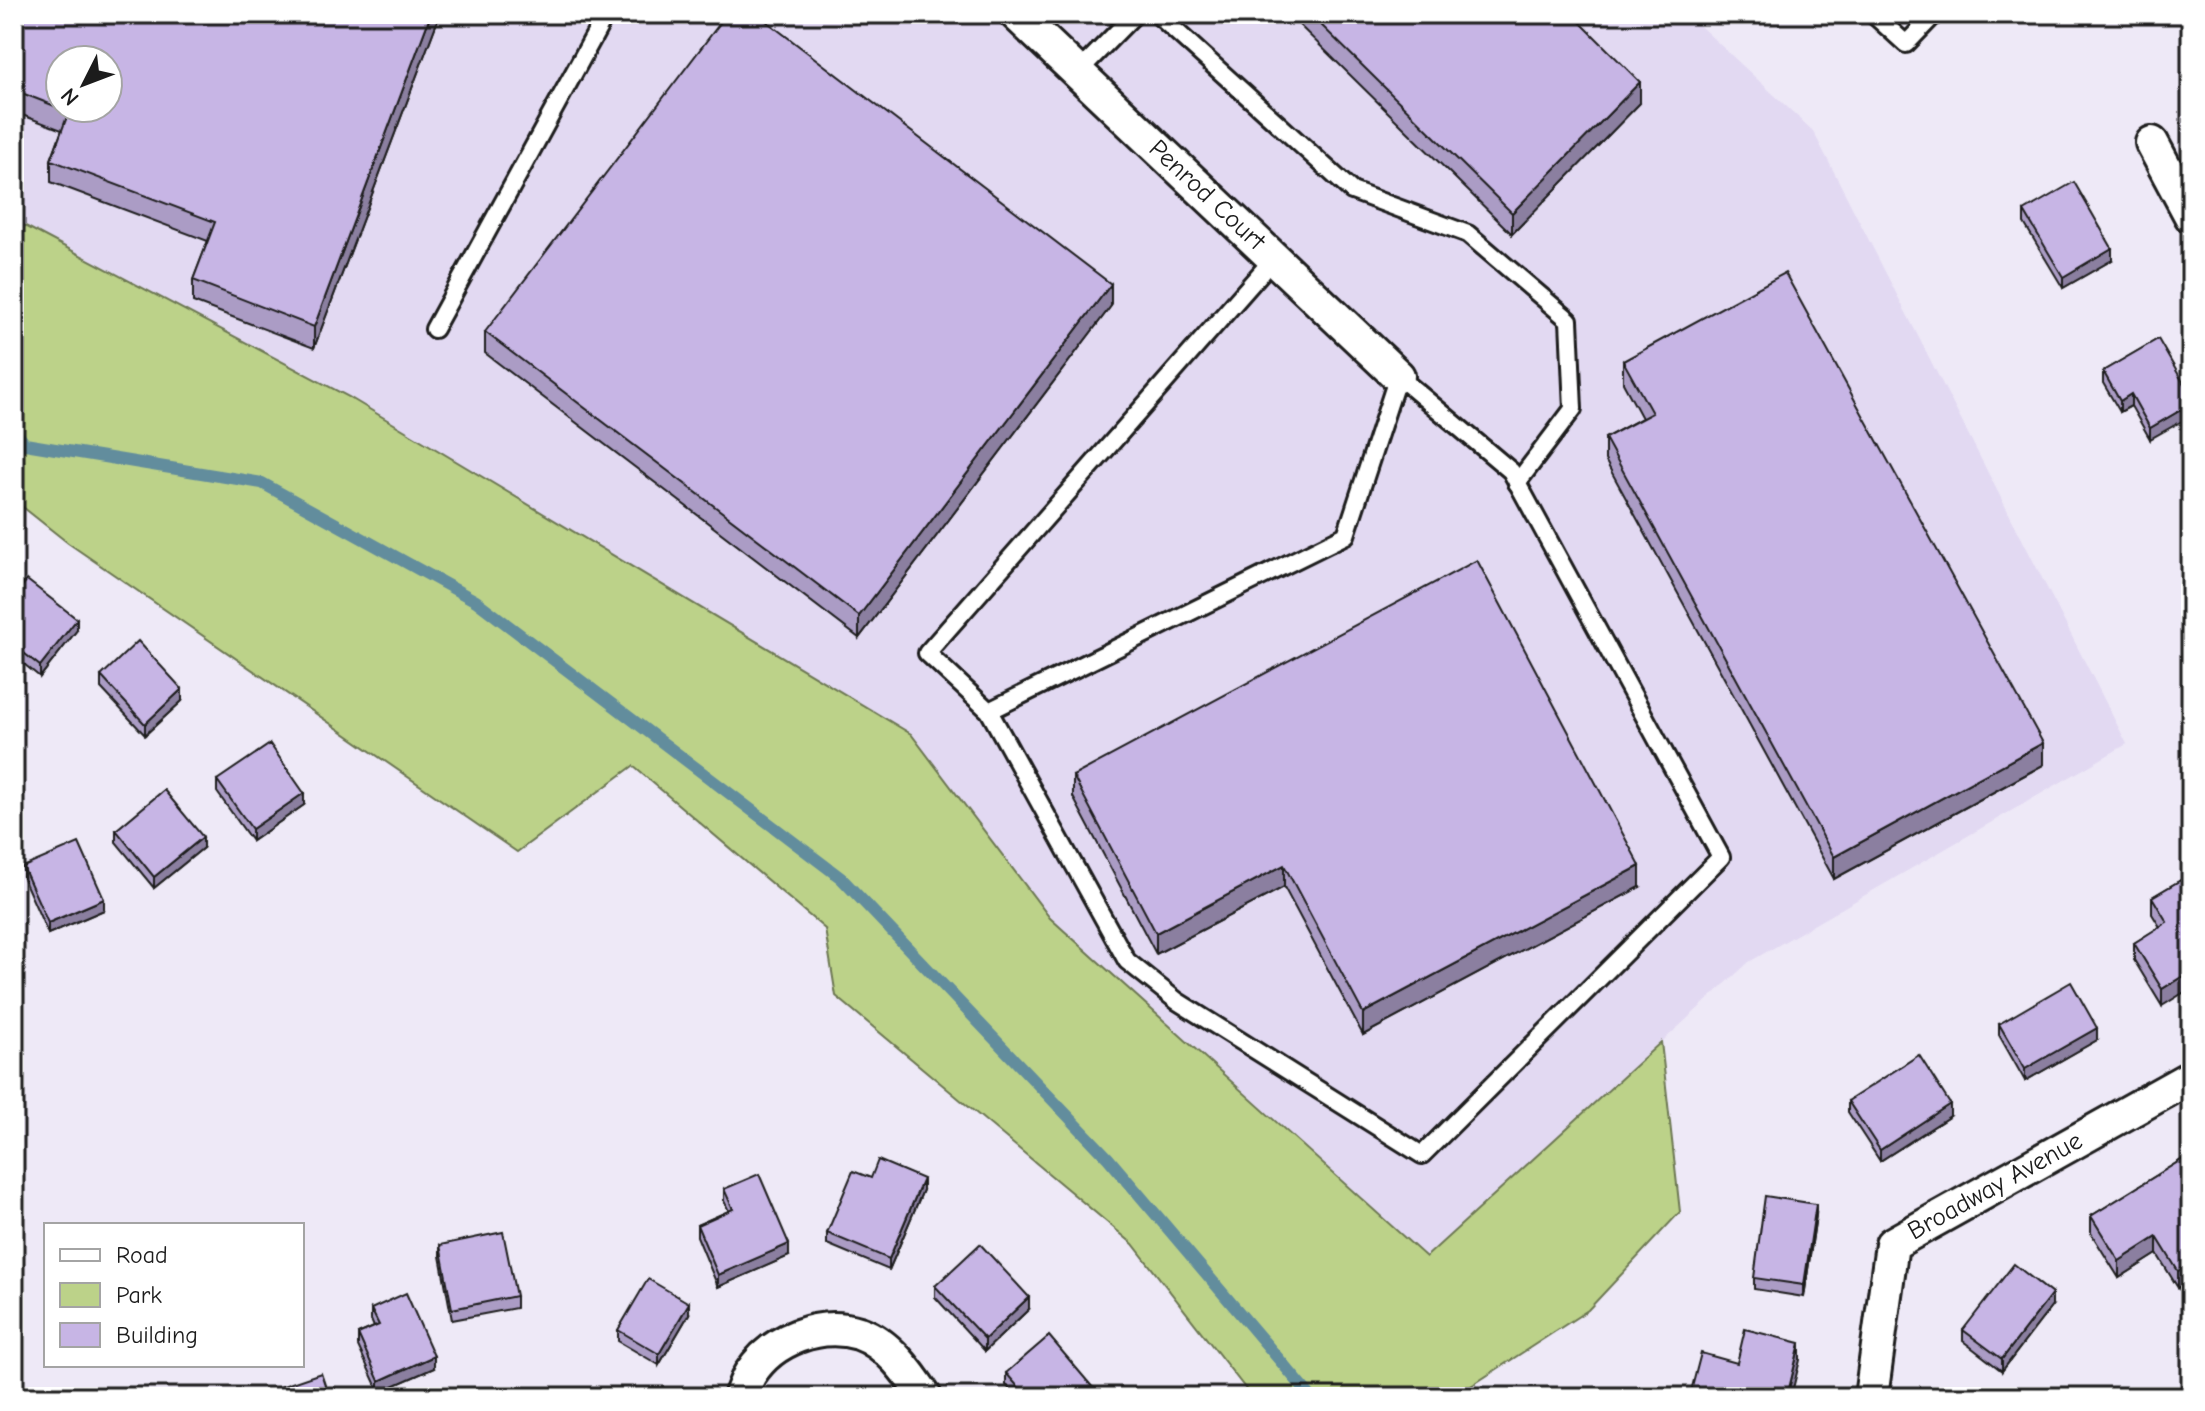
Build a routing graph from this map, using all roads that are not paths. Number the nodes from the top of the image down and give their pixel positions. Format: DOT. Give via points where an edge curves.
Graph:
graph roads {
  1 [pos="606,14"];
  2 [pos="1016,14"];
  3 [pos="1135,14"];
  4 [pos="1157,14"];
  5 [pos="1873,14"];
  6 [pos="1935,14"];
  7 [pos="1078,72"];
  8 [pos="2152,143"];
  9 [pos="2191,216"];
  10 [pos="1274,258"];
  11 [pos="434,329"];
  12 [pos="1398,376"];
  13 [pos="1517,483"];
  14 [pos="989,711"];
  15 [pos="2191,1077"];
  16 [pos="740,1397"];
  17 [pos="925,1397"];
  18 [pos="1871,1397"];
  1 -- 11 [label="lane"];
  2 -- 7 [label="street, Penrod Court"];
  3 -- 7 [label="lane"];
  4 -- 13 [label="lane" via="1352,191 1468,234 1569,320 1573,409"];
  5 -- 6 [label="lane" via="1906,44"];
  7 -- 10 [label="street, Penrod Court"];
  8 -- 9 [label="street"];
  10 -- 12 [label="street, Penrod Court"];
  10 -- 14 [label="lane" via="927,653"];
  12 -- 13 [label="lane" via="1511,471"];
  12 -- 14 [label="lane" via="1346,535"];
  13 -- 14 [label="lane" via="1721,857 1422,1155 1177,1001 1127,961"];
  15 -- 18 [label="street, Broadway Avenue" via="1892,1244"];
  16 -- 17 [label="street" via="764,1357 805,1332 831,1329 859,1333 878,1344"];
}
